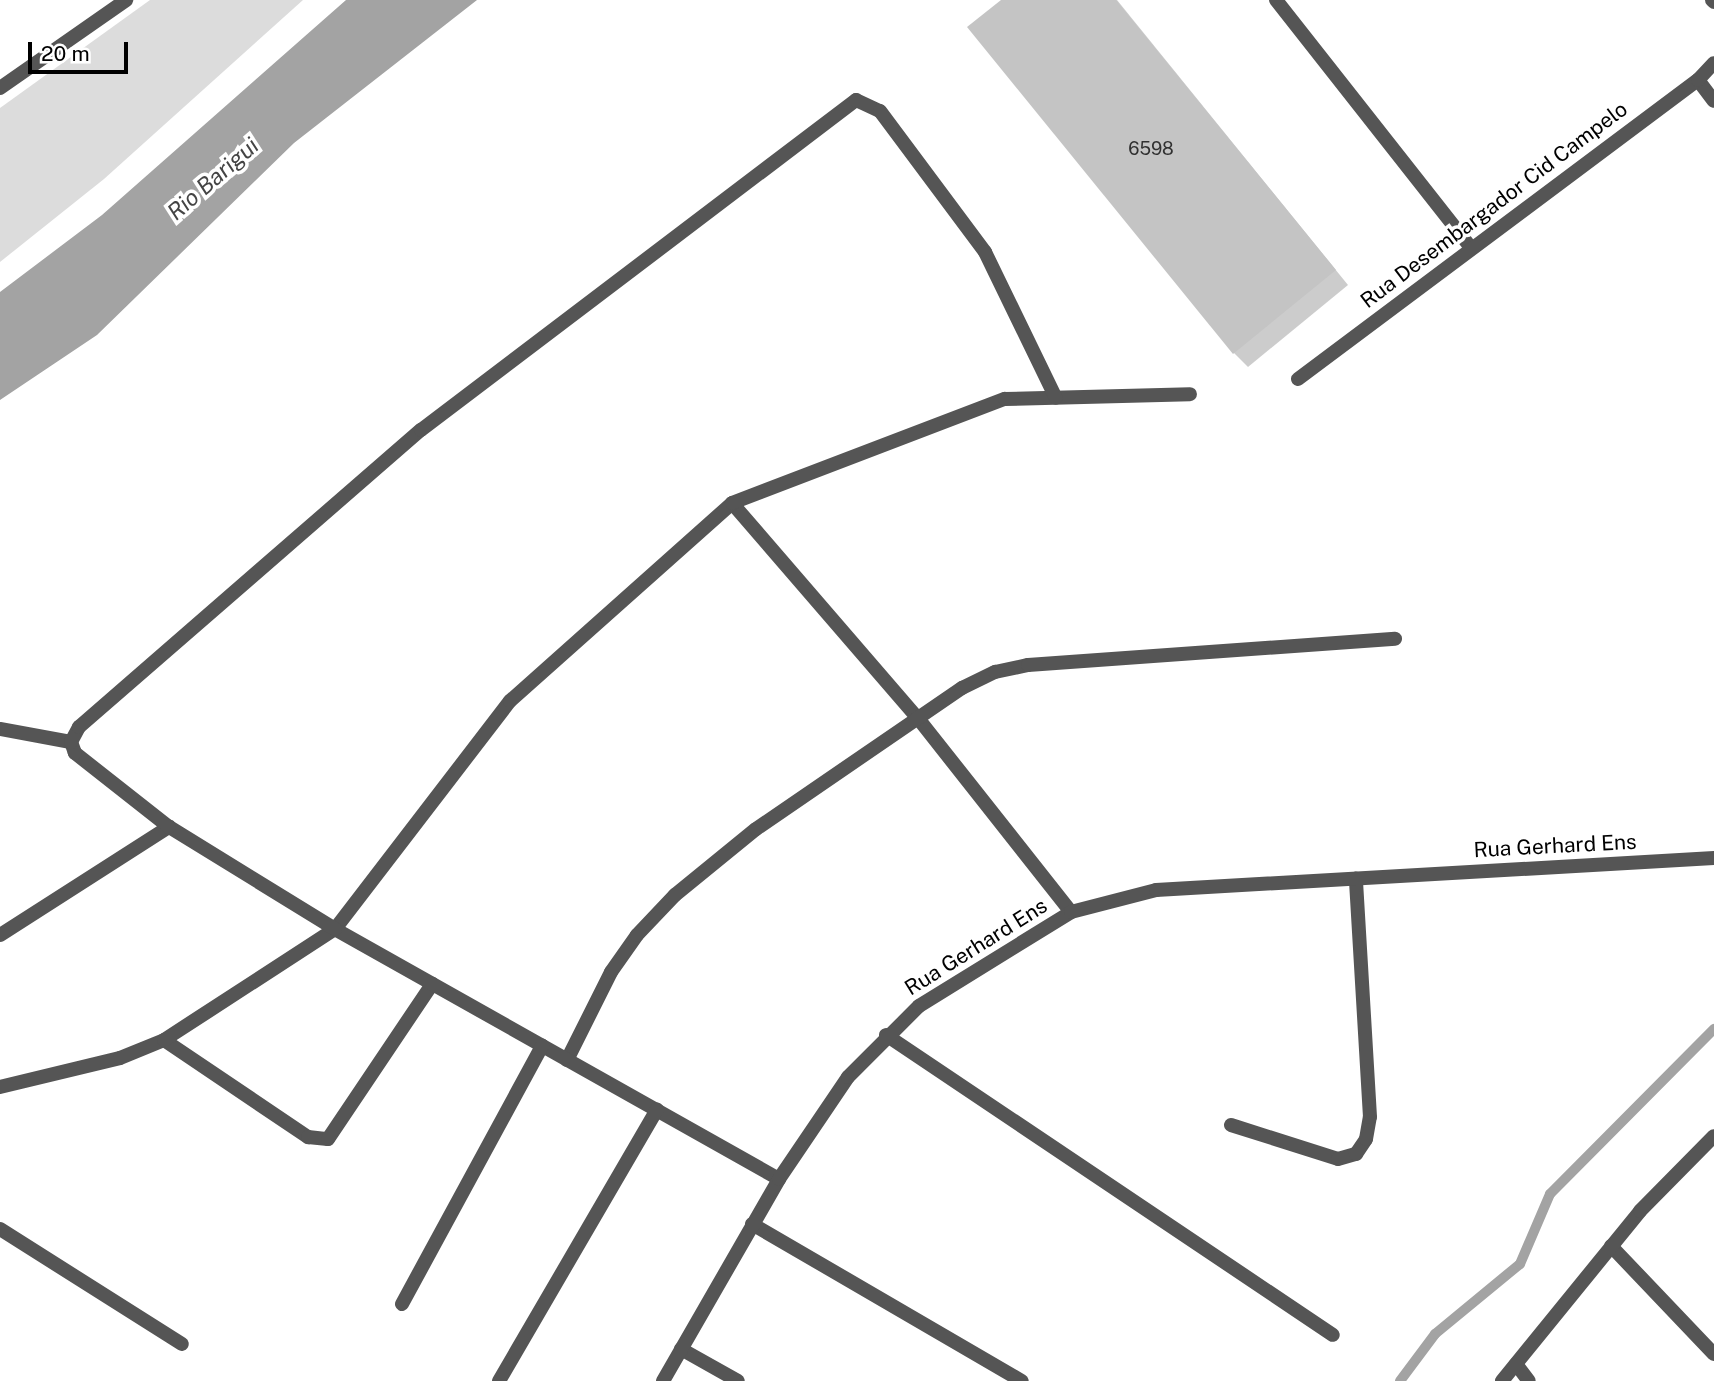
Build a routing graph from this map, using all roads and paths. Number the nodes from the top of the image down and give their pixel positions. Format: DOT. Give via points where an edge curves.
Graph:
graph roads {
  1 [pos="126,0"];
  2 [pos="1276,0"];
  3 [pos="1714,63"];
  4 [pos="1698,80"];
  5 [pos="0,89"];
  6 [pos="1714,101"];
  7 [pos="1471,248"];
  8 [pos="1298,379"];
  9 [pos="1190,394"];
  10 [pos="1056,398"];
  11 [pos="732,503"];
  12 [pos="1395,639"];
  13 [pos="917,717"];
  14 [pos="0,729"];
  15 [pos="71,741"];
  16 [pos="169,827"];
  17 [pos="1714,858"];
  18 [pos="1356,878"];
  19 [pos="1071,912"];
  20 [pos="335,929"];
  21 [pos="0,935"];
  22 [pos="432,984"];
  23 [pos="886,1035"];
  24 [pos="164,1040"];
  25 [pos="542,1046"];
  26 [pos="567,1060"];
  27 [pos="0,1087"];
  28 [pos="657,1110"];
  29 [pos="1231,1125"];
  30 [pos="1714,1136"];
  31 [pos="779,1179"];
  32 [pos="752,1224"];
  33 [pos="0,1229"];
  34 [pos="1611,1246"];
  35 [pos="402,1304"];
  36 [pos="1333,1335"];
  37 [pos="182,1344"];
  38 [pos="681,1349"];
  39 [pos="1714,1354"];
  40 [pos="1516,1364"];
  41 [pos="499,1381"];
  42 [pos="663,1381"];
  43 [pos="738,1381"];
  44 [pos="1022,1381"];
  45 [pos="1502,1381"];
  46 [pos="1529,1381"];
  1 -- 5 [label="street"];
  2 -- 7 [label="street"];
  3 -- 4 [label="street, Rua Desembargador Cid Campelo"];
  4 -- 6 [label="street"];
  4 -- 7 [label="street, Rua Desembargador Cid Campelo"];
  7 -- 8 [label="street, Rua Desembargador Cid Campelo"];
  9 -- 10 [label="street"];
  10 -- 11 [label="street" via="1005,399"];
  10 -- 15 [label="street" via="985,252 880,111 856,100 421,430 79,727"];
  11 -- 13 [label="street"];
  11 -- 20 [label="street" via="510,701"];
  12 -- 13 [label="street" via="1028,665 995,672"];
  13 -- 19 [label="street"];
  13 -- 26 [label="street" via="756,829 675,894 611,972"];
  14 -- 15 [label="street"];
  15 -- 16 [label="street" via="75,753"];
  16 -- 20 [label="street"];
  16 -- 21 [label="street"];
  17 -- 18 [label="street, Rua Gerhard Ens"];
  18 -- 19 [label="street, Rua Gerhard Ens" via="1156,890"];
  18 -- 29 [label="street" via="1370,1117 1366,1139 1356,1154 1338,1159"];
  19 -- 23 [label="street, Rua Gerhard Ens" via="962,977"];
  20 -- 22 [label="street"];
  20 -- 24 [label="street"];
  22 -- 24 [label="street" via="328,1139 308,1137"];
  22 -- 25 [label="street"];
  23 -- 31 [label="street, Rua Gerhard Ens" via="848,1077"];
  23 -- 36 [label="street"];
  24 -- 27 [label="street" via="120,1058"];
  25 -- 26 [label="street"];
  25 -- 35 [label="street"];
  26 -- 28 [label="street"];
  28 -- 31 [label="street"];
  28 -- 41 [label="street"];
  30 -- 34 [label="street"];
  31 -- 32 [label="street, Rua Gerhard Ens"];
  32 -- 38 [label="street, Rua Gerhard Ens"];
  32 -- 44 [label="street"];
  33 -- 37 [label="street"];
  34 -- 39 [label="street"];
  34 -- 40 [label="street"];
  38 -- 42 [label="street, Rua Gerhard Ens"];
  38 -- 43 [label="street"];
  40 -- 45 [label="street"];
  40 -- 46 [label="street"];
}
